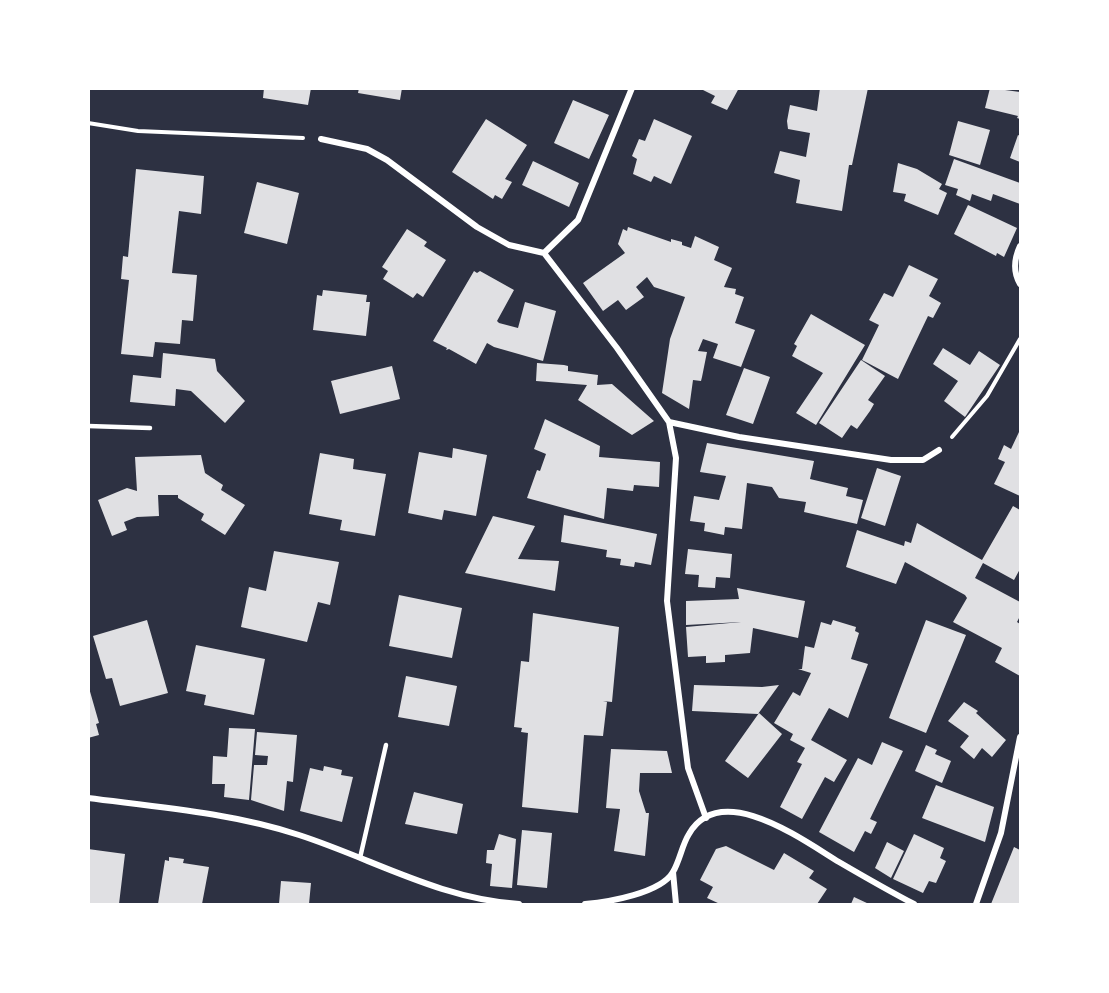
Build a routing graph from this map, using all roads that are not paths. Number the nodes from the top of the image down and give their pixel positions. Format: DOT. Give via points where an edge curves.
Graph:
graph roads {
  1 [pos="632,88"];
  2 [pos="321,139"];
  3 [pos="1020,246"];
  4 [pos="544,253"];
  5 [pos="1020,284"];
  6 [pos="669,422"];
  7 [pos="88,426"];
  8 [pos="150,428"];
  9 [pos="939,450"];
  10 [pos="1020,737"];
  11 [pos="386,745"];
  12 [pos="88,798"];
  13 [pos="706,818"];
  14 [pos="360,858"];
  15 [pos="673,872"];
  16 [pos="519,904"];
  17 [pos="585,904"];
  18 [pos="676,904"];
  19 [pos="914,904"];
  20 [pos="976,904"];
  1 -- 4 [label="street" via="578,220"];
  2 -- 4 [label="street" via="366,149 387,160 477,227 509,245"];
  3 -- 5 [label="street" via="1015,256"];
  4 -- 6 [label="street"];
  6 -- 9 [label="street" via="891,460 923,460"];
  6 -- 13 [label="street" via="676,458 667,601 688,768"];
  7 -- 8 [label="lane"];
  10 -- 20 [label="street" via="1001,833"];
  11 -- 14 [label="lane"];
  12 -- 14 [label="street" via="271,826"];
  13 -- 15 [label="street" via="689,833"];
  13 -- 19 [label="street" via="738,813 766,820"];
  14 -- 16 [label="street" via="448,893"];
  15 -- 17 [label="street" via="655,886 636,893"];
  15 -- 18 [label="street"];
}
